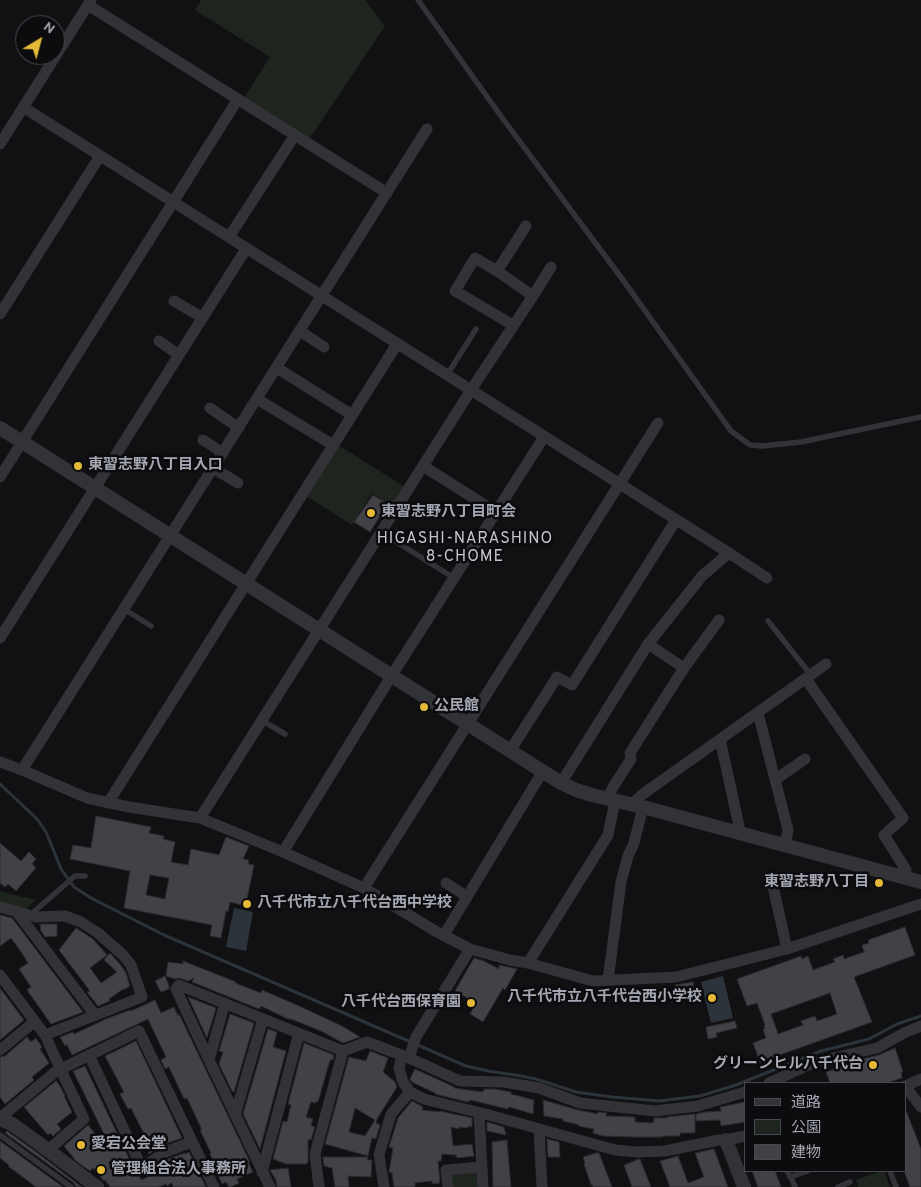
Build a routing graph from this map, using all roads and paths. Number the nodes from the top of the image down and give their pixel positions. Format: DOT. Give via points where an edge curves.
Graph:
graph roads {
  1 [pos="418,0"];
  2 [pos="90,2"];
  3 [pos="238,99"];
  4 [pos="23,107"];
  5 [pos="427,130"];
  6 [pos="294,135"];
  7 [pos="0,144"];
  8 [pos="100,156"];
  9 [pos="387,193"];
  10 [pos="173,202"];
  11 [pos="526,226"];
  12 [pos="229,237"];
  13 [pos="246,249"];
  14 [pos="551,267"];
  15 [pos="498,271"];
  16 [pos="322,296"];
  17 [pos="533,296"];
  18 [pos="174,301"];
  19 [pos="0,314"];
  20 [pos="203,318"];
  21 [pos="514,326"];
  22 [pos="476,329"];
  23 [pos="300,331"];
  24 [pos="159,341"];
  25 [pos="397,344"];
  26 [pos="324,347"];
  27 [pos="180,355"];
  28 [pos="277,368"];
  29 [pos="447,375"];
  30 [pos="471,390"];
  31 [pos="257,399"];
  32 [pos="210,408"];
  33 [pos="352,415"];
  34 [pos="921,416"];
  35 [pos="658,423"];
  36 [pos="0,428"];
  37 [pos="239,428"];
  38 [pos="544,437"];
  39 [pos="203,440"];
  40 [pos="22,442"];
  41 [pos="333,445"];
  42 [pos="223,453"];
  43 [pos="423,466"];
  44 [pos="213,468"];
  45 [pos="0,477"];
  46 [pos="238,483"];
  47 [pos="619,484"];
  48 [pos="95,488"];
  49 [pos="496,512"];
  50 [pos="676,520"];
  51 [pos="381,532"];
  52 [pos="171,536"];
  53 [pos="729,553"];
  54 [pos="454,578"];
  55 [pos="767,578"];
  56 [pos="245,584"];
  57 [pos="124,609"];
  58 [pos="719,620"];
  59 [pos="768,621"];
  60 [pos="151,626"];
  61 [pos="319,630"];
  62 [pos="0,638"];
  63 [pos="648,644"];
  64 [pos="826,664"];
  65 [pos="684,668"];
  66 [pos="392,676"];
  67 [pos="809,677"];
  68 [pos="758,713"];
  69 [pos="261,720"];
  70 [pos="468,723"];
  71 [pos="285,734"];
  72 [pos="720,739"];
  73 [pos="510,751"];
  74 [pos="805,759"];
  75 [pos="0,762"];
  76 [pos="22,770"];
  77 [pos="543,771"];
  78 [pos="775,780"];
  79 [pos="561,783"];
  80 [pos="611,800"];
  81 [pos="108,802"];
  82 [pos="637,806"];
  83 [pos="200,818"];
  84 [pos="736,832"];
  85 [pos="785,845"];
  86 [pos="283,852"];
  87 [pos="85,876"];
  88 [pos="902,877"];
  89 [pos="780,879"];
  90 [pos="921,882"];
  91 [pos="446,883"];
  92 [pos="364,888"];
  93 [pos="466,896"];
  94 [pos="921,904"];
  95 [pos="0,907"];
  96 [pos="16,911"];
  97 [pos="30,915"];
  98 [pos="444,935"];
  99 [pos="470,948"];
  100 [pos="787,949"];
  101 [pos="528,964"];
  102 [pos="608,980"];
  103 [pos="2,981"];
  104 [pos="225,1003"];
  105 [pos="95,1016"];
  106 [pos="263,1018"];
  107 [pos="34,1022"];
  108 [pos="921,1026"];
  109 [pos="299,1033"];
  110 [pos="45,1035"];
  111 [pos="0,1050"];
  112 [pos="410,1050"];
  113 [pos="342,1051"];
  114 [pos="89,1055"];
  115 [pos="209,1060"];
  116 [pos="61,1068"];
  117 [pos="921,1079"];
  118 [pos="771,1082"];
  119 [pos="906,1086"];
  120 [pos="906,1087"];
  121 [pos="410,1092"];
  122 [pos="744,1092"];
  123 [pos="921,1107"];
  124 [pos="479,1113"];
  125 [pos="235,1115"];
  126 [pos="0,1118"];
  127 [pos="538,1129"];
  128 [pos="0,1135"];
  129 [pos="744,1136"];
  130 [pos="726,1140"];
  131 [pos="192,1142"];
  132 [pos="48,1150"];
  133 [pos="481,1167"];
  134 [pos="262,1172"];
  135 [pos="788,1172"];
  136 [pos="805,1172"];
  137 [pos="890,1172"];
  138 [pos="791,1177"];
  139 [pos="850,1182"];
  140 [pos="71,1187"];
  141 [pos="97,1187"];
  142 [pos="214,1187"];
  143 [pos="270,1187"];
  144 [pos="319,1187"];
  145 [pos="384,1187"];
  146 [pos="448,1187"];
  147 [pos="483,1187"];
  148 [pos="542,1187"];
  149 [pos="744,1187"];
  150 [pos="795,1187"];
  151 [pos="838,1187"];
  152 [pos="896,1187"];
  1 -- 34 [label="lane" via="730,431 750,445 762,446 801,442"];
  2 -- 3 [label="street"];
  2 -- 4 [label="street"];
  3 -- 6 [label="street"];
  3 -- 10 [label="street"];
  4 -- 7 [label="street"];
  4 -- 8 [label="street"];
  5 -- 9 [label="street"];
  6 -- 9 [label="street"];
  6 -- 12 [label="street"];
  8 -- 10 [label="street"];
  8 -- 19 [label="street"];
  9 -- 16 [label="street"];
  10 -- 12 [label="street"];
  10 -- 40 [label="street"];
  11 -- 15 [label="street"];
  12 -- 13 [label="street"];
  13 -- 16 [label="street"];
  13 -- 20 [label="street"];
  14 -- 17 [label="street"];
  15 -- 17 [label="street"];
  15 -- 21 [label="street" via="475,258 455,291"];
  16 -- 23 [label="street"];
  16 -- 25 [label="street"];
  17 -- 21 [label="street"];
  18 -- 20 [label="street"];
  20 -- 27 [label="street"];
  21 -- 30 [label="street"];
  22 -- 29 [label="lane"];
  23 -- 26 [label="street"];
  23 -- 28 [label="street"];
  24 -- 27 [label="street"];
  25 -- 29 [label="street"];
  25 -- 33 [label="street"];
  27 -- 48 [label="street"];
  28 -- 31 [label="street"];
  28 -- 33 [label="street"];
  29 -- 30 [label="street"];
  30 -- 38 [label="street"];
  30 -- 43 [label="street"];
  31 -- 37 [label="street"];
  31 -- 41 [label="street"];
  32 -- 37 [label="street"];
  33 -- 41 [label="street"];
  35 -- 47 [label="street"];
  36 -- 40 [label="street"];
  37 -- 42 [label="street"];
  38 -- 47 [label="street"];
  38 -- 49 [label="street"];
  39 -- 42 [label="street"];
  40 -- 45 [label="street"];
  40 -- 48 [label="street"];
  41 -- 56 [label="street"];
  42 -- 44 [label="street"];
  43 -- 49 [label="street"];
  43 -- 51 [label="street"];
  44 -- 46 [label="street"];
  44 -- 52 [label="street"];
  47 -- 50 [label="street"];
  47 -- 70 [label="street"];
  48 -- 52 [label="street"];
  48 -- 62 [label="street"];
  49 -- 54 [label="street"];
  50 -- 53 [label="street"];
  50 -- 73 [label="street" via="572,685 557,677"];
  51 -- 54 [label="lane"];
  51 -- 61 [label="street"];
  52 -- 56 [label="street"];
  52 -- 57 [label="street"];
  53 -- 55 [label="street"];
  53 -- 63 [label="street" via="702,576"];
  54 -- 66 [label="street"];
  56 -- 61 [label="street"];
  56 -- 81 [label="street"];
  57 -- 60 [label="lane"];
  57 -- 76 [label="street"];
  58 -- 65 [label="street"];
  59 -- 67 [label="lane"];
  61 -- 66 [label="street"];
  61 -- 69 [label="street"];
  63 -- 65 [label="street"];
  63 -- 79 [label="street"];
  64 -- 67 [label="street"];
  65 -- 80 [label="street" via="630,753 630,759 613,786"];
  66 -- 70 [label="street"];
  66 -- 86 [label="street"];
  67 -- 68 [label="street"];
  67 -- 88 [label="street" via="903,818 884,835 906,870"];
  68 -- 72 [label="street"];
  68 -- 78 [label="street"];
  69 -- 71 [label="lane"];
  69 -- 83 [label="street"];
  70 -- 73 [label="street"];
  70 -- 92 [label="street"];
  72 -- 82 [label="street" via="642,794"];
  72 -- 84 [label="street" via="739,826"];
  73 -- 77 [label="street"];
  74 -- 78 [label="street"];
  75 -- 76 [label="street"];
  76 -- 81 [label="street" via="87,798"];
  77 -- 79 [label="street"];
  77 -- 93 [label="street"];
  78 -- 85 [label="street" via="788,830"];
  79 -- 80 [label="street"];
  80 -- 82 [label="street"];
  80 -- 101 [label="street" via="608,835"];
  81 -- 83 [label="street"];
  82 -- 84 [label="street"];
  82 -- 102 [label="street" via="634,843 621,882"];
  83 -- 86 [label="street"];
  84 -- 85 [label="street"];
  85 -- 88 [label="street"];
  86 -- 92 [label="street"];
  87 -- 97 [label="lane" via="75,876"];
  88 -- 90 [label="street"];
  89 -- 100 [label="street" via="772,882"];
  91 -- 93 [label="street"];
  92 -- 98 [label="street"];
  93 -- 98 [label="street"];
  94 -- 100 [label="street"];
  95 -- 96 [label="street"];
  96 -- 97 [label="street"];
  96 -- 105 [label="street"];
  97 -- 105 [label="street" via="65,916 81,922 98,933 131,965 142,998"];
  98 -- 99 [label="street"];
  99 -- 101 [label="street"];
  99 -- 112 [label="street"];
  100 -- 102 [label="street" via="676,977"];
  101 -- 102 [label="street" via="593,980"];
  103 -- 107 [label="street"];
  104 -- 106 [label="street"];
  104 -- 115 [label="street"];
  104 -- 115 [label="street" via="179,985 176,989"];
  105 -- 110 [label="street"];
  106 -- 109 [label="street"];
  106 -- 125 [label="street"];
  107 -- 110 [label="street"];
  107 -- 111 [label="street"];
  108 -- 118 [label="street" via="878,1048 815,1062"];
  109 -- 113 [label="street"];
  109 -- 134 [label="street"];
  110 -- 116 [label="street"];
  112 -- 113 [label="street" via="367,1042"];
  112 -- 121 [label="street" via="399,1068"];
  112 -- 122 [label="street" via="460,1081 504,1082 539,1088 580,1103 655,1111 698,1106"];
  113 -- 144 [label="street" via="315,1154"];
  114 -- 116 [label="street"];
  114 -- 131 [label="street" via="139,1031"];
  114 -- 131 [label="street" via="142,1168 165,1152"];
  115 -- 125 [label="street"];
  116 -- 126 [label="street"];
  116 -- 132 [label="street" via="84,1119"];
  117 -- 119 [label="street"];
  120 -- 123 [label="street"];
  121 -- 124 [label="street" via="424,1099"];
  121 -- 145 [label="street" via="391,1114 379,1155"];
  124 -- 127 [label="street"];
  124 -- 133 [label="street"];
  125 -- 134 [label="street"];
  126 -- 132 [label="street"];
  127 -- 130 [label="street" via="615,1150 637,1152 665,1151"];
  127 -- 148 [label="street"];
  128 -- 140 [label="lane"];
  129 -- 130 [label="street"];
  130 -- 149 [label="street"];
  131 -- 142 [label="street"];
  132 -- 141 [label="street"];
  133 -- 146 [label="street" via="446,1170"];
  133 -- 147 [label="street"];
  134 -- 143 [label="street"];
  135 -- 138 [label="lane"];
  136 -- 138 [label="lane"];
  137 -- 152 [label="lane"];
  138 -- 150 [label="lane"];
  139 -- 151 [label="lane"];
}
